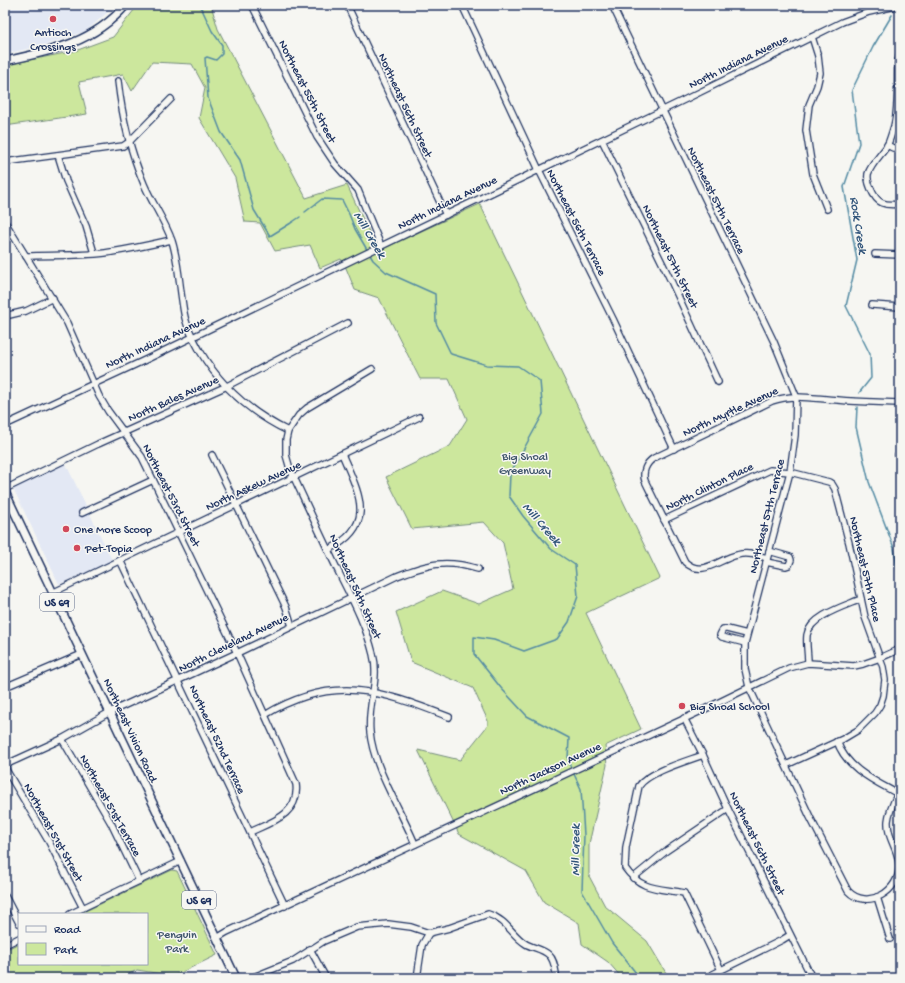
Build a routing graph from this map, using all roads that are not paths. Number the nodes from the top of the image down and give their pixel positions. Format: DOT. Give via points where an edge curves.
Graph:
graph roads {
  1 [pos="126,5"];
  2 [pos="252,5"];
  3 [pos="347,5"];
  4 [pos="462,5"];
  5 [pos="612,5"];
  6 [pos="867,5"];
  7 [pos="900,5"];
  8 [pos="869,12"];
  9 [pos="812,37"];
  10 [pos="900,54"];
  11 [pos="5,61"];
  12 [pos="118,82"];
  13 [pos="171,99"];
  14 [pos="662,110"];
  15 [pos="898,122"];
  16 [pos="602,140"];
  17 [pos="129,142"];
  18 [pos="887,145"];
  19 [pos="900,148"];
  20 [pos="58,155"];
  21 [pos="5,162"];
  22 [pos="539,170"];
  23 [pos="900,204"];
  24 [pos="827,209"];
  25 [pos="446,215"];
  26 [pos="5,222"];
  27 [pos="171,240"];
  28 [pos="381,246"];
  29 [pos="94,253"];
  30 [pos="875,254"];
  31 [pos="26,256"];
  32 [pos="900,256"];
  33 [pos="53,298"];
  34 [pos="872,305"];
  35 [pos="900,307"];
  36 [pos="5,316"];
  37 [pos="348,323"];
  38 [pos="192,337"];
  39 [pos="372,369"];
  40 [pos="718,382"];
  41 [pos="94,384"];
  42 [pos="227,386"];
  43 [pos="796,396"];
  44 [pos="900,402"];
  45 [pos="419,417"];
  46 [pos="5,424"];
  47 [pos="288,431"];
  48 [pos="124,432"];
  49 [pos="674,449"];
  50 [pos="342,454"];
  51 [pos="212,455"];
  52 [pos="790,472"];
  53 [pos="294,477"];
  54 [pos="153,480"];
  55 [pos="832,484"];
  56 [pos="5,490"];
  57 [pos="236,505"];
  58 [pos="82,513"];
  59 [pos="664,520"];
  60 [pos="178,532"];
  61 [pos="328,550"];
  62 [pos="769,551"];
  63 [pos="120,560"];
  64 [pos="767,560"];
  65 [pos="478,569"];
  66 [pos="52,593"];
  67 [pos="351,598"];
  68 [pos="861,599"];
  69 [pos="292,626"];
  70 [pos="747,634"];
  71 [pos="745,643"];
  72 [pos="900,649"];
  73 [pos="237,653"];
  74 [pos="82,654"];
  75 [pos="880,658"];
  76 [pos="808,663"];
  77 [pos="178,681"];
  78 [pos="5,687"];
  79 [pos="749,687"];
  80 [pos="374,692"];
  81 [pos="110,712"];
  82 [pos="265,715"];
  83 [pos="449,717"];
  84 [pos="684,718"];
  85 [pos="62,739"];
  86 [pos="837,741"];
  87 [pos="703,755"];
  88 [pos="786,765"];
  89 [pos="5,766"];
  90 [pos="899,793"];
  91 [pos="728,809"];
  92 [pos="250,832"];
  93 [pos="415,844"];
  94 [pos="180,862"];
  95 [pos="633,878"];
  96 [pos="899,878"];
  97 [pos="139,882"];
  98 [pos="5,896"];
  99 [pos="877,897"];
  100 [pos="285,906"];
  101 [pos="83,908"];
  102 [pos="72,913"];
  103 [pos="18,921"];
  104 [pos="429,933"];
  105 [pos="790,935"];
  106 [pos="18,938"];
  107 [pos="217,938"];
  108 [pos="890,939"];
  109 [pos="5,945"];
  110 [pos="310,949"];
  111 [pos="721,970"];
  112 [pos="236,978"];
  113 [pos="251,978"];
  114 [pos="326,978"];
  115 [pos="417,978"];
  116 [pos="557,978"];
  117 [pos="705,978"];
  118 [pos="812,978"];
  1 -- 11 [label="main road" via="105,26 83,39 52,51"];
  2 -- 28 [label="street, Northeast 55th Street" via="317,137 335,164 358,190"];
  3 -- 25 [label="street, Northeast 56th Street"];
  4 -- 22 [label="street, Northeast 56th Terrace"];
  5 -- 14 [label="street, Northeast 57th Terrace"];
  6 -- 8 [label="street"];
  7 -- 8 [label="street, North Indiana Avenue"];
  8 -- 9 [label="street, North Indiana Avenue"];
  9 -- 14 [label="street, North Indiana Avenue"];
  9 -- 24 [label="street" via="820,73 809,105 806,130 812,174"];
  10 -- 15 [label="street"];
  12 -- 17 [label="street"];
  13 -- 17 [label="street"];
  14 -- 16 [label="street, North Indiana Avenue"];
  14 -- 43 [label="street, Northeast 57th Terrace" via="774,342"];
  15 -- 18 [label="street"];
  16 -- 22 [label="street, North Indiana Avenue"];
  16 -- 40 [label="street, Northeast 57th Street"];
  17 -- 20 [label="street" via="123,146"];
  17 -- 27 [label="street" via="143,182"];
  18 -- 19 [label="street"];
  18 -- 23 [label="street" via="871,168 868,182 876,199 887,204"];
  20 -- 21 [label="street"];
  20 -- 29 [label="street"];
  22 -- 25 [label="street, North Indiana Avenue"];
  22 -- 49 [label="street, Northeast 56th Terrace"];
  25 -- 28 [label="street, North Indiana Avenue"];
  26 -- 31 [label="street, Northeast 53rd Street"];
  27 -- 29 [label="street" via="137,248"];
  27 -- 38 [label="street" via="176,256 185,320"];
  28 -- 38 [label="street, North Indiana Avenue"];
  29 -- 31 [label="street"];
  30 -- 32 [label="street"];
  31 -- 33 [label="street, Northeast 53rd Street"];
  33 -- 36 [label="street" via="26,311"];
  33 -- 41 [label="street, Northeast 53rd Street"];
  34 -- 35 [label="street"];
  37 -- 42 [label="street, North Bales Avenue"];
  38 -- 41 [label="street, North Indiana Avenue"];
  38 -- 42 [label="street" via="208,364"];
  39 -- 47 [label="street" via="307,408"];
  41 -- 46 [label="street, North Indiana Avenue"];
  41 -- 48 [label="street, Northeast 53rd Street" via="108,411"];
  42 -- 47 [label="street" via="250,409"];
  42 -- 48 [label="street, North Bales Avenue"];
  43 -- 44 [label="street, North Myrtle Avenue" via="863,402"];
  43 -- 49 [label="street, North Myrtle Avenue" via="772,402"];
  43 -- 52 [label="street, Northeast 57th Terrace" via="795,435"];
  45 -- 50 [label="street, North Askew Avenue"];
  47 -- 53 [label="street, Northeast 54th Street" via="286,455"];
  48 -- 54 [label="street, Northeast 53rd Street" via="142,457"];
  48 -- 56 [label="street, North Bales Avenue"];
  49 -- 59 [label="street, North Myrtle Avenue" via="654,458 646,465 644,475"];
  50 -- 53 [label="street, North Askew Avenue"];
  50 -- 61 [label="street" via="360,496 360,515 350,535"];
  51 -- 57 [label="street"];
  52 -- 55 [label="street, North Clinton Place"];
  52 -- 59 [label="street, North Clinton Place" via="767,470"];
  52 -- 62 [label="street, Northeast 57th Terrace"];
  53 -- 57 [label="street, North Askew Avenue"];
  53 -- 61 [label="street, Northeast 54th Street"];
  54 -- 58 [label="street"];
  54 -- 60 [label="street, Northeast 53rd Street"];
  55 -- 68 [label="street, Northeast 57th Place" via="849,543"];
  56 -- 66 [label="main road, Northeast Vivion Road / US 69"];
  57 -- 60 [label="street, North Askew Avenue"];
  57 -- 69 [label="street" via="286,607"];
  59 -- 64 [label="street" via="685,562 696,568 707,568 739,554 750,554"];
  60 -- 63 [label="street, North Askew Avenue"];
  60 -- 73 [label="street, Northeast 53rd Street"];
  61 -- 67 [label="street, Northeast 54th Street"];
  62 -- 64 [label="street, Northeast 57th Terrace"];
  62 -- 64 [label="street" via="790,557 791,563 786,566"];
  63 -- 66 [label="street, North Askew Avenue"];
  63 -- 77 [label="street, Northeast 52nd Terrace"];
  64 -- 70 [label="street, Northeast 57th Terrace"];
  65 -- 67 [label="street, North Cleveland Avenue" via="454,563 430,565 397,576"];
  66 -- 74 [label="main road, Northeast Vivion Road / US 69"];
  67 -- 69 [label="street, North Cleveland Avenue"];
  67 -- 80 [label="street, Northeast 54th Street" via="363,623 373,654 376,673"];
  68 -- 75 [label="street, Northeast 57th Place"];
  68 -- 76 [label="street" via="813,622 807,637"];
  69 -- 73 [label="street, North Cleveland Avenue"];
  70 -- 71 [label="street, Northeast 57th Terrace"];
  70 -- 71 [label="street" via="723,629 720,635"];
  71 -- 79 [label="street, Northeast 57th Terrace" via="745,669"];
  72 -- 75 [label="street, North Jackson Avenue"];
  73 -- 77 [label="street, North Cleveland Avenue"];
  73 -- 82 [label="street, Northeast 53rd Street"];
  74 -- 78 [label="street"];
  74 -- 81 [label="main road, Northeast Vivion Road / US 69"];
  75 -- 76 [label="street, North Jackson Avenue" via="854,666"];
  75 -- 86 [label="street, Northeast 57th Place" via="884,689 880,705 863,726"];
  76 -- 79 [label="street, North Jackson Avenue" via="789,668"];
  77 -- 81 [label="street, North Cleveland Avenue"];
  77 -- 92 [label="street, Northeast 52nd Terrace"];
  79 -- 84 [label="street, North Jackson Avenue"];
  79 -- 88 [label="street, Northeast 57th Terrace"];
  80 -- 82 [label="street" via="338,690 316,693 294,700"];
  80 -- 83 [label="street" via="406,700"];
  80 -- 93 [label="street, Northeast 54th Street" via="370,716 373,746 380,770"];
  81 -- 85 [label="street, North Cleveland Avenue"];
  81 -- 94 [label="main road, Northeast Vivion Road / US 69"];
  82 -- 92 [label="street, Northeast 53rd Street" via="296,784 296,791 293,804 285,814"];
  84 -- 87 [label="street, Northeast 56th Street"];
  84 -- 93 [label="street, North Jackson Avenue"];
  85 -- 89 [label="street, North Cleveland Avenue"];
  85 -- 97 [label="street, Northeast 51st Terrace" via="111,823"];
  86 -- 88 [label="street, Northeast 57th Place"];
  86 -- 90 [label="street" via="842,752 856,768"];
  87 -- 91 [label="street, Northeast 56th Street"];
  87 -- 95 [label="street" via="650,775 639,786 625,853 625,868"];
  88 -- 99 [label="street, Northeast 57th Terrace" via="848,891 863,899"];
  89 -- 101 [label="street, Northeast 51st Street"];
  90 -- 96 [label="street" via="889,815 888,829 898,858"];
  91 -- 95 [label="street" via="666,851"];
  91 -- 105 [label="street, Northeast 56th Street"];
  92 -- 100 [label="street, Northeast 52nd Terrace"];
  93 -- 100 [label="street, North Jackson Avenue"];
  94 -- 97 [label="street"];
  94 -- 107 [label="main road, Northeast Vivion Road / US 69"];
  95 -- 111 [label="street" via="645,886 684,893"];
  96 -- 99 [label="street" via="888,892"];
  97 -- 101 [label="street"];
  98 -- 103 [label="street"];
  99 -- 108 [label="street"];
  100 -- 107 [label="street, North Jackson Avenue"];
  101 -- 102 [label="street"];
  104 -- 110 [label="street" via="400,925 369,925 339,934"];
  104 -- 115 [label="street" via="422,945"];
  104 -- 116 [label="street" via="488,914 495,916 519,939 550,956"];
  105 -- 111 [label="street"];
  105 -- 118 [label="street, Northeast 56th Street"];
  106 -- 109 [label="street"];
  107 -- 112 [label="main road, Northeast Vivion Road / US 69"];
  110 -- 113 [label="street" via="293,961"];
  110 -- 114 [label="street"];
  111 -- 117 [label="street"];
}
